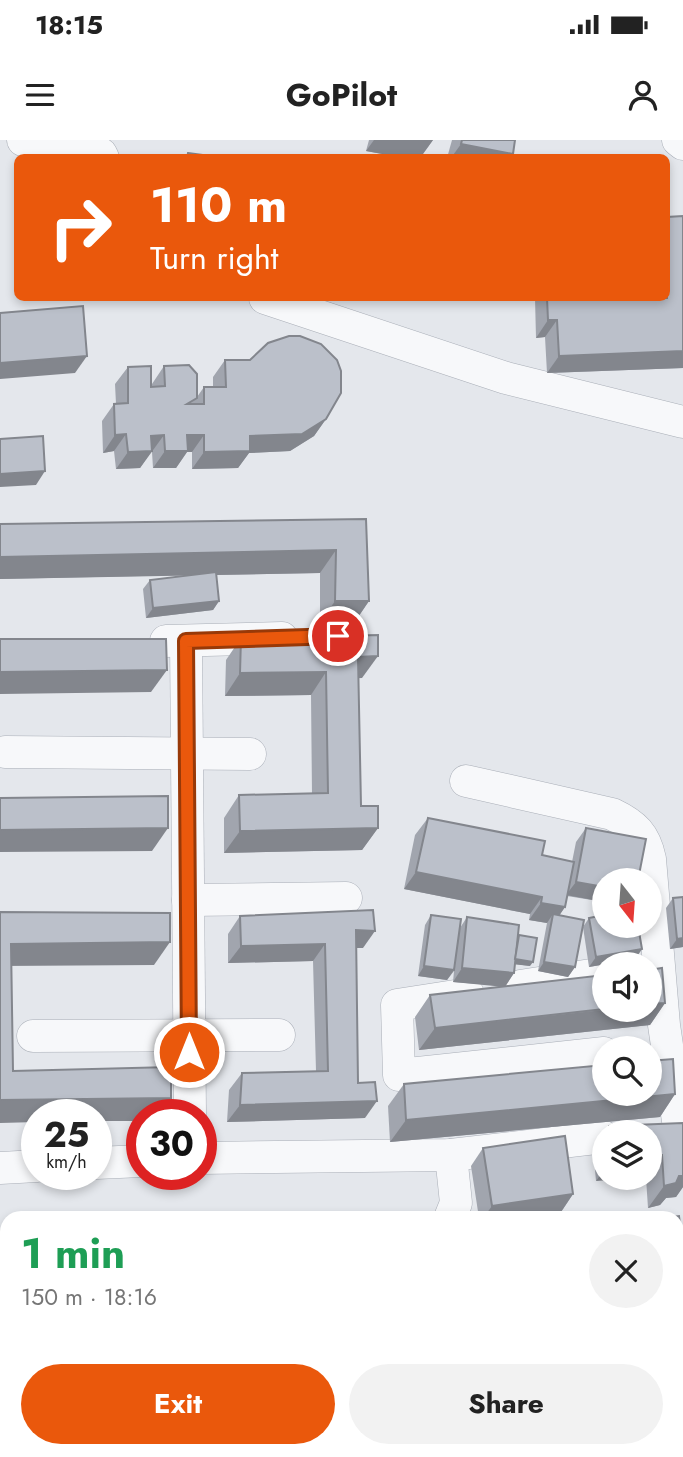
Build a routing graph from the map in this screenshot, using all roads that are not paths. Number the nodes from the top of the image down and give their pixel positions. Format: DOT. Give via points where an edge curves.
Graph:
graph roads {
  1 [pos="23,140"];
  2 [pos="678,140"];
  3 [pos="683,144"];
  4 [pos="102,154"];
  5 [pos="286,301"];
  6 [pos="320,306"];
  7 [pos="683,422"];
  8 [pos="311,637"];
  9 [pos="133,641"];
  10 [pos="186,641"];
  11 [pos="5,752"];
  12 [pos="188,753"];
  13 [pos="250,754"];
  14 [pos="466,781"];
  15 [pos="346,898"];
  16 [pos="188,900"];
  17 [pos="664,965"];
  18 [pos="592,975"];
  19 [pos="189,1033"];
  20 [pos="279,1035"];
  21 [pos="33,1036"];
  22 [pos="592,1054"];
  23 [pos="190,1099"];
  24 [pos="673,1136"];
  25 [pos="592,1138"];
  26 [pos="451,1154"];
  27 [pos="217,1158"];
  28 [pos="21,1167"];
  29 [pos="0,1168"];
  30 [pos="453,1211"];
  1 -- 4 [label="street"];
  2 -- 3 [label="street"];
  5 -- 6 [label="street"];
  6 -- 7 [label="street" via="506,379"];
  8 -- 10 [label="street"];
  9 -- 10 [label="street"];
  10 -- 12 [label="street"];
  11 -- 12 [label="street"];
  12 -- 13 [label="street"];
  12 -- 16 [label="street"];
  14 -- 17 [label="street" via="630,822 642,834 650,859"];
  15 -- 16 [label="street"];
  16 -- 19 [label="street"];
  17 -- 24 [label="street"];
  18 -- 22 [label="street" via="397,1005 399,1075"];
  19 -- 20 [label="street"];
  19 -- 21 [label="street"];
  19 -- 23 [label="street"];
  25 -- 26 [label="street"];
  26 -- 27 [label="street"];
  26 -- 30 [label="street"];
  28 -- 29 [label="street"];
}
